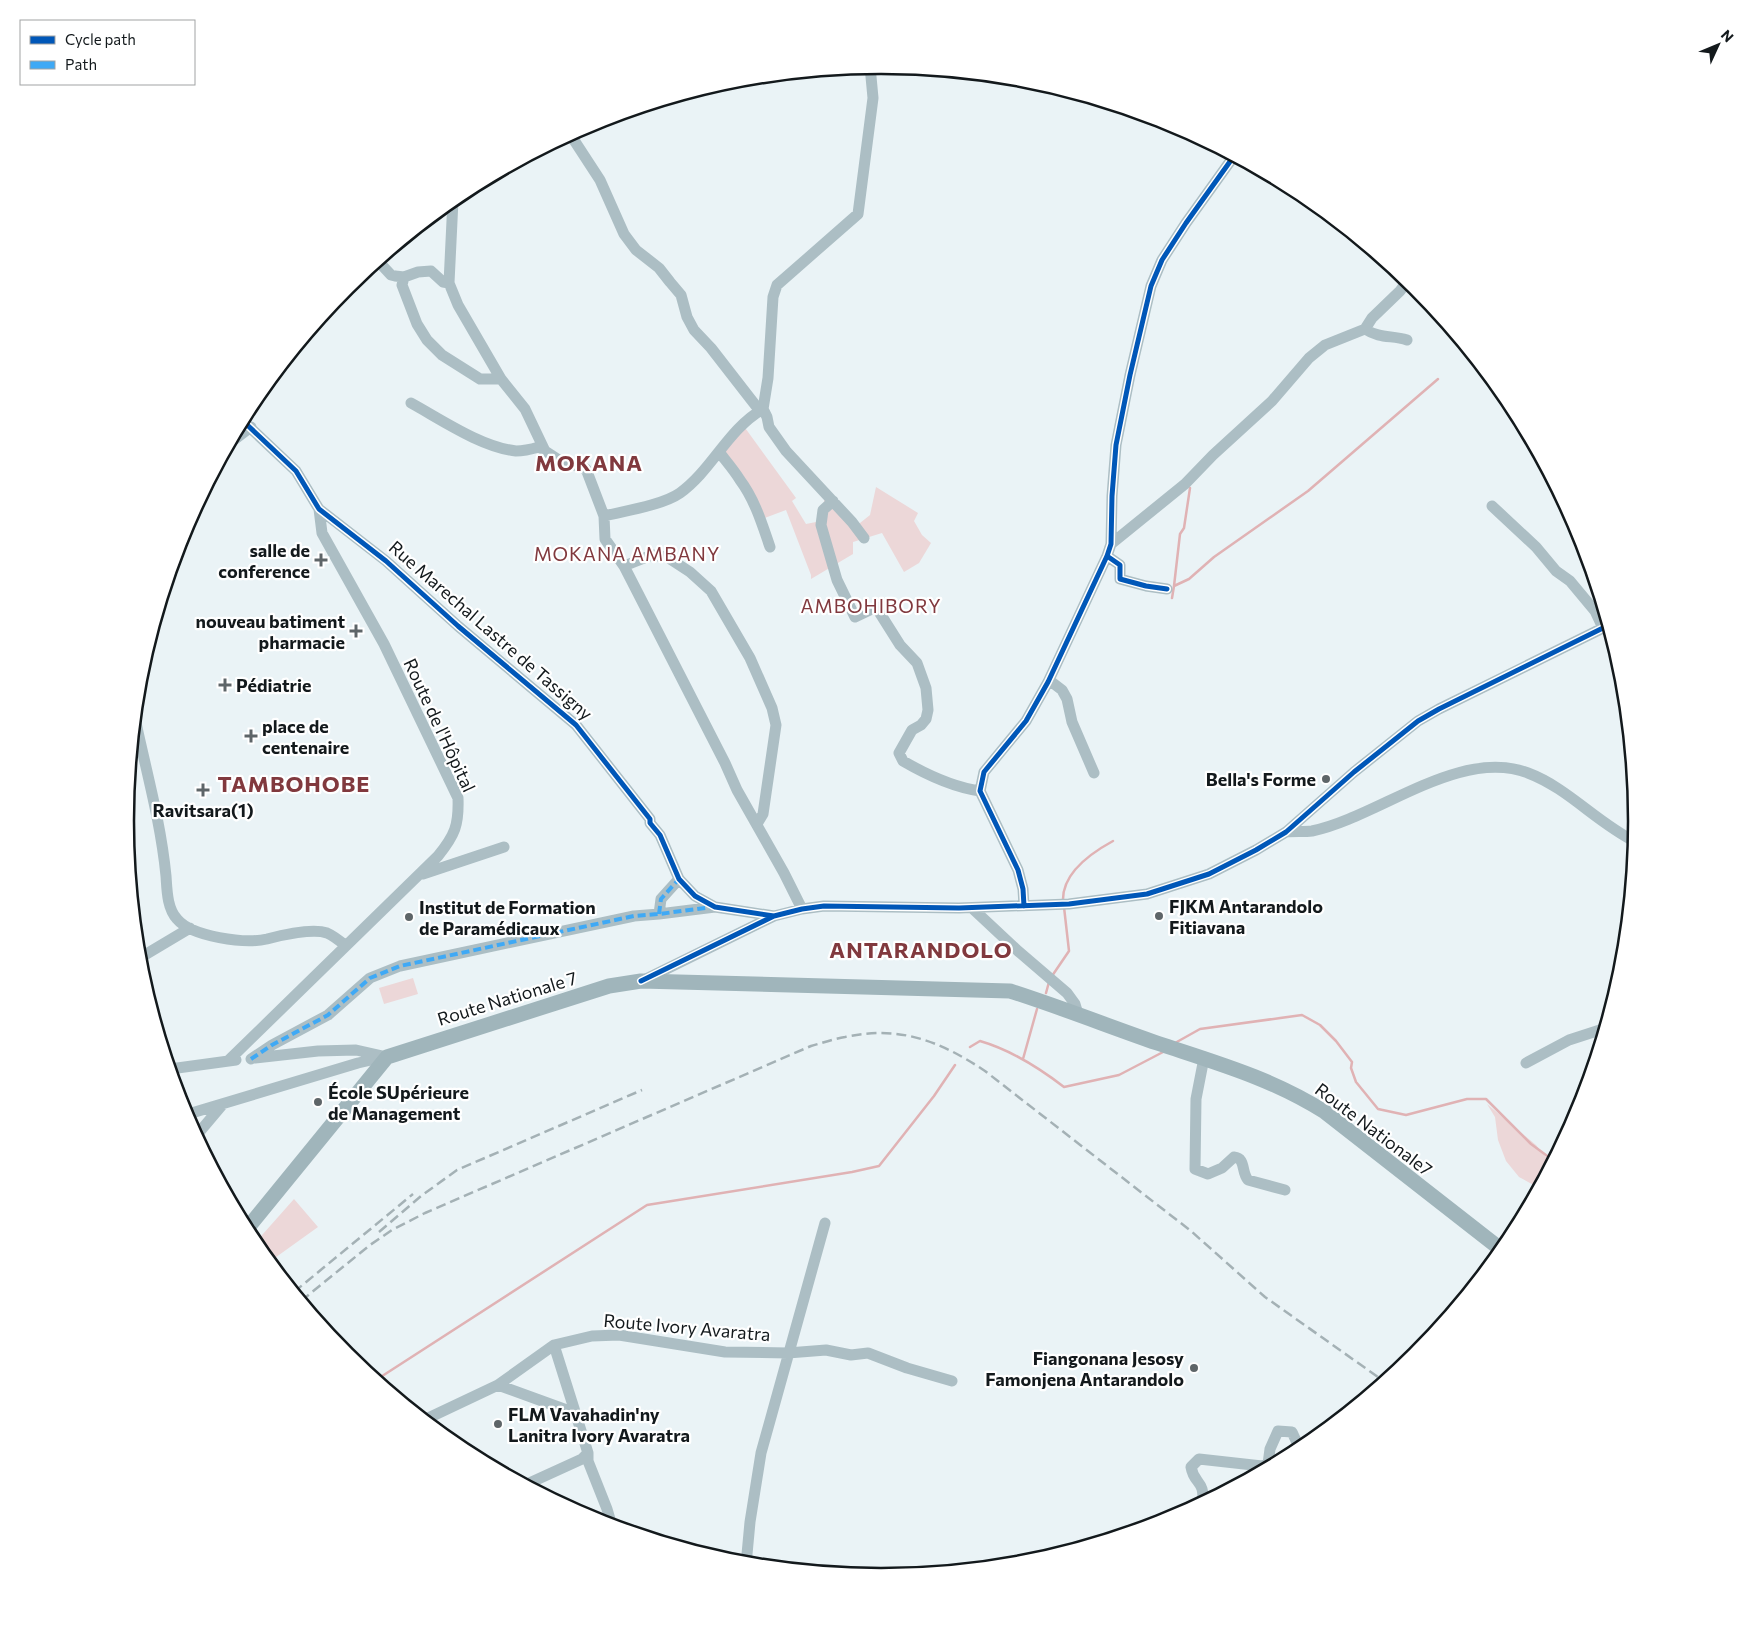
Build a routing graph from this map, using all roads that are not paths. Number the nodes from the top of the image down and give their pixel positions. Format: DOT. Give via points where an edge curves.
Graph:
graph roads {
  1 [pos="871,74"];
  2 [pos="574,140"];
  3 [pos="1231,161"];
  4 [pos="452,210"];
  5 [pos="382,265"];
  6 [pos="404,277"];
  7 [pos="449,283"];
  8 [pos="1403,286"];
  9 [pos="1365,329"];
  10 [pos="1407,340"];
  11 [pos="502,379"];
  12 [pos="411,403"];
  13 [pos="761,410"];
  14 [pos="248,425"];
  15 [pos="545,451"];
  16 [pos="719,452"];
  17 [pos="833,501"];
  18 [pos="1492,506"];
  19 [pos="319,509"];
  20 [pos="604,516"];
  21 [pos="864,538"];
  22 [pos="1111,544"];
  23 [pos="770,547"];
  24 [pos="1107,556"];
  25 [pos="624,566"];
  26 [pos="1167,589"];
  27 [pos="1602,621"];
  28 [pos="1604,628"];
  29 [pos="1047,683"];
  30 [pos="139,736"];
  31 [pos="1094,773"];
  32 [pos="980,791"];
  33 [pos="757,824"];
  34 [pos="1286,832"];
  35 [pos="1629,838"];
  36 [pos="504,847"];
  37 [pos="420,875"];
  38 [pos="680,879"];
  39 [pos="1024,906"];
  40 [pos="715,907"];
  41 [pos="972,908"];
  42 [pos="802,909"];
  43 [pos="659,914"];
  44 [pos="774,916"];
  45 [pos="190,928"];
  46 [pos="346,946"];
  47 [pos="146,954"];
  48 [pos="641,981"];
  49 [pos="1078,1014"];
  50 [pos="1599,1030"];
  51 [pos="387,1057"];
  52 [pos="1204,1058"];
  53 [pos="251,1059"];
  54 [pos="229,1060"];
  55 [pos="1526,1063"];
  56 [pos="175,1068"];
  57 [pos="223,1104"];
  58 [pos="193,1113"];
  59 [pos="201,1130"];
  60 [pos="1285,1190"];
  61 [pos="251,1223"];
  62 [pos="825,1223"];
  63 [pos="1497,1246"];
  64 [pos="554,1345"];
  65 [pos="788,1353"];
  66 [pos="952,1382"];
  67 [pos="498,1385"];
  68 [pos="575,1412"];
  69 [pos="429,1417"];
  70 [pos="1297,1443"];
  71 [pos="588,1453"];
  72 [pos="1268,1461"];
  73 [pos="1260,1466"];
  74 [pos="532,1482"];
  75 [pos="1204,1496"];
  76 [pos="610,1518"];
  77 [pos="747,1557"];
  1 -- 13 [label="street" via="873,98 858,214 777,285 773,296 768,378"];
  2 -- 13 [label="street" via="600,180 624,234 670,282 680,296 694,330"];
  3 -- 22 [label="street" via="1162,260 1151,286 1116,445"];
  4 -- 7 [label="street"];
  5 -- 6 [label="street" via="391,275"];
  6 -- 7 [label="street" via="430,271"];
  6 -- 11 [label="street" via="402,285 427,340 466,372 480,379"];
  7 -- 11 [label="street" via="458,306"];
  8 -- 9 [label="street"];
  9 -- 10 [label="street" via="1374,336"];
  9 -- 22 [label="street" via="1325,345 1308,358 1272,400 1185,484"];
  11 -- 15 [label="street" via="525,409"];
  12 -- 15 [label="street" via="490,444 516,450 539,447"];
  13 -- 16 [label="street" via="742,425"];
  13 -- 17 [label="street" via="786,451"];
  14 -- 19 [label="street" via="296,471"];
  15 -- 20 [label="street" via="586,469"];
  16 -- 20 [label="street" via="678,494 664,501"];
  16 -- 23 [label="street" via="752,500"];
  17 -- 21 [label="street"];
  17 -- 32 [label="street" via="823,510 821,525 837,580 855,617 876,608 900,645 917,662 926,688 926,719 912,730 900,753 902,761 933,777"];
  18 -- 27 [label="street" via="1570,581"];
  19 -- 37 [label="street, Route de l'Hôpital" via="322,534 384,644 458,798 458,819 451,840"];
  19 -- 38 [label="street, Rue Marechal Lastre de Tassigny" via="386,561 576,725 660,835"];
  20 -- 25 [label="street" via="605,539"];
  22 -- 24 [label="street"];
  24 -- 26 [label="street" via="1120,565 1120,579"];
  24 -- 29 [label="street"];
  25 -- 33 [label="street"];
  25 -- 33 [label="street" via="652,555 667,557 690,572 710,591 750,658 776,725 763,814"];
  28 -- 34 [label="street" via="1418,721"];
  29 -- 31 [label="street" via="1062,690 1067,699 1072,722"];
  29 -- 32 [label="street" via="1026,721 984,772"];
  30 -- 45 [label="street" via="163,846 168,900 177,920"];
  32 -- 39 [label="street" via="1018,870"];
  33 -- 42 [label="street"];
  34 -- 35 [label="street" via="1312,831 1361,814 1438,780 1482,767 1501,767 1526,772 1555,786 1611,829"];
  34 -- 39 [label="street" via="1209,874 1146,894 1063,905"];
  36 -- 37 [label="street"];
  37 -- 46 [label="street, Route de l'Hôpital"];
  38 -- 40 [label="street, Rue Marechal Lastre de Tassigny" via="695,896"];
  38 -- 43 [label="street" via="661,899"];
  39 -- 41 [label="street"];
  40 -- 43 [label="street"];
  40 -- 44 [label="street, Rue Marechal Lastre de Tassigny"];
  41 -- 42 [label="street" via="824,906"];
  41 -- 49 [label="street" via="1067,993 1076,1004"];
  42 -- 44 [label="street"];
  43 -- 53 [label="street" via="634,916 400,966 370,978 328,1015"];
  44 -- 48 [label="street"];
  45 -- 46 [label="street" via="227,940 262,940 325,932"];
  45 -- 47 [label="street"];
  46 -- 54 [label="street, Route de l'Hôpital"];
  48 -- 49 [label="main road" via="1010,991"];
  48 -- 51 [label="main road, Route Nationale 7" via="609,986"];
  49 -- 52 [label="main road, Route Nationale7"];
  50 -- 55 [label="street" via="1569,1040"];
  51 -- 53 [label="street" via="356,1050"];
  51 -- 57 [label="street"];
  51 -- 61 [label="main road"];
  52 -- 60 [label="street" via="1196,1099 1195,1169 1208,1174 1239,1157 1248,1180"];
  52 -- 63 [label="main road, Route Nationale7" via="1304,1098"];
  53 -- 54 [label="street"];
  54 -- 56 [label="street"];
  57 -- 58 [label="street"];
  57 -- 59 [label="street"];
  62 -- 65 [label="street"];
  64 -- 65 [label="street, Route Ivory Avaratra" via="592,1336 619,1335 724,1352"];
  64 -- 67 [label="street, Route Ivory Avaratra"];
  64 -- 68 [label="street"];
  65 -- 66 [label="street, Route Ivory Avaratra" via="826,1350 851,1355 868,1353"];
  65 -- 77 [label="street" via="761,1453"];
  67 -- 68 [label="street"];
  67 -- 69 [label="street, Route Ivory Avaratra"];
  68 -- 71 [label="street"];
  70 -- 72 [label="street" via="1292,1432 1278,1431"];
  71 -- 74 [label="street" via="582,1459"];
  71 -- 76 [label="street"];
  73 -- 75 [label="street" via="1199,1459 1191,1467"];
}
